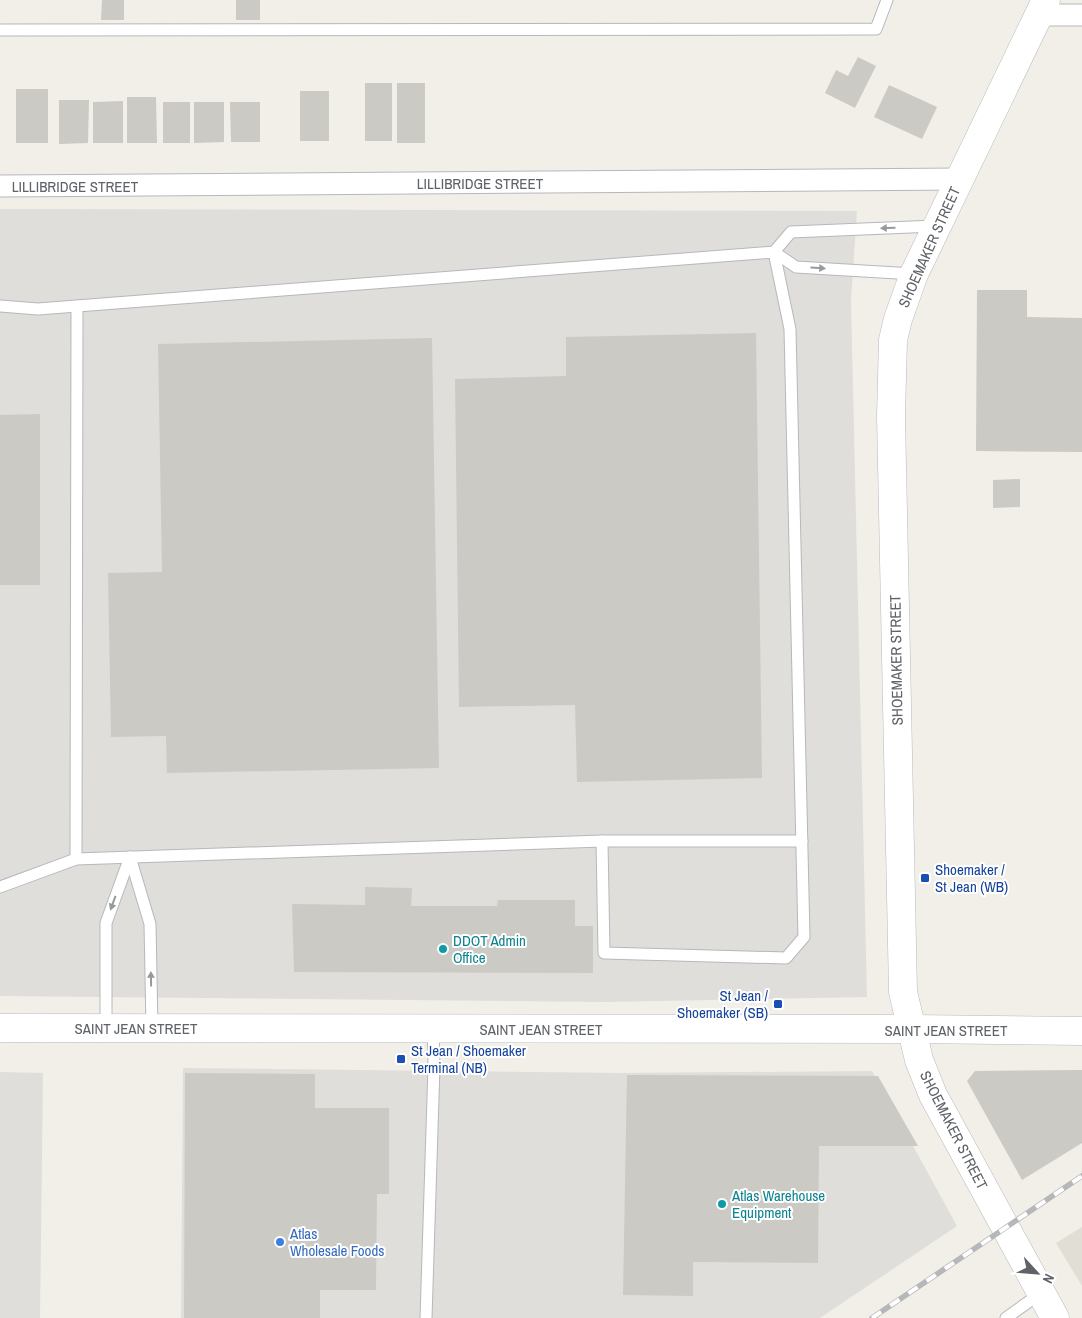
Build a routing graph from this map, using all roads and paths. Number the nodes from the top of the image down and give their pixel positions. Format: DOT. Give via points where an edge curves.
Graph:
graph roads {
  1 [pos="887,0"];
  2 [pos="1042,8"];
  3 [pos="1082,15"];
  4 [pos="0,30"];
  5 [pos="960,179"];
  6 [pos="0,186"];
  7 [pos="937,226"];
  8 [pos="774,252"];
  9 [pos="914,274"];
  10 [pos="0,306"];
  11 [pos="78,306"];
  12 [pos="602,841"];
  13 [pos="802,842"];
  14 [pos="130,857"];
  15 [pos="76,859"];
  16 [pos="0,887"];
  17 [pos="0,1028"];
  18 [pos="106,1028"];
  19 [pos="152,1028"];
  20 [pos="433,1028"];
  21 [pos="912,1029"];
  22 [pos="1082,1031"];
  23 [pos="1041,1293"];
  24 [pos="426,1318"];
  25 [pos="1006,1318"];
  26 [pos="1055,1318"];
  1 -- 4 [label="lane" via="876,29"];
  2 -- 3 [label="street"];
  2 -- 5 [label="street, SHOEMAKER STREET"];
  5 -- 6 [label="street, LILLIBRIDGE STREET"];
  5 -- 7 [label="street, SHOEMAKER STREET"];
  7 -- 8 [label="lane, one-way" via="791,232"];
  7 -- 9 [label="street, SHOEMAKER STREET"];
  8 -- 9 [label="lane, one-way" via="796,267"];
  8 -- 11 [label="lane"];
  8 -- 13 [label="lane" via="790,329"];
  9 -- 21 [label="street, SHOEMAKER STREET" via="893,340 891,416 902,992"];
  10 -- 11 [label="lane" via="38,309"];
  11 -- 15 [label="lane"];
  12 -- 13 [label="lane"];
  12 -- 13 [label="lane" via="604,953 786,958 804,937"];
  12 -- 14 [label="lane"];
  14 -- 15 [label="lane"];
  14 -- 18 [label="lane, one-way" via="106,923"];
  19 -- 14 [label="lane, one-way" via="150,924"];
  15 -- 16 [label="lane"];
  17 -- 18 [label="street, SAINT JEAN STREET"];
  18 -- 19 [label="street, SAINT JEAN STREET"];
  19 -- 20 [label="street, SAINT JEAN STREET"];
  20 -- 21 [label="street, SAINT JEAN STREET"];
  20 -- 24 [label="lane"];
  21 -- 22 [label="street, SAINT JEAN STREET"];
  21 -- 23 [label="street, SHOEMAKER STREET" via="919,1060 933,1094"];
  23 -- 25 [label="lane"];
  23 -- 26 [label="street, SHOEMAKER STREET"];
}
